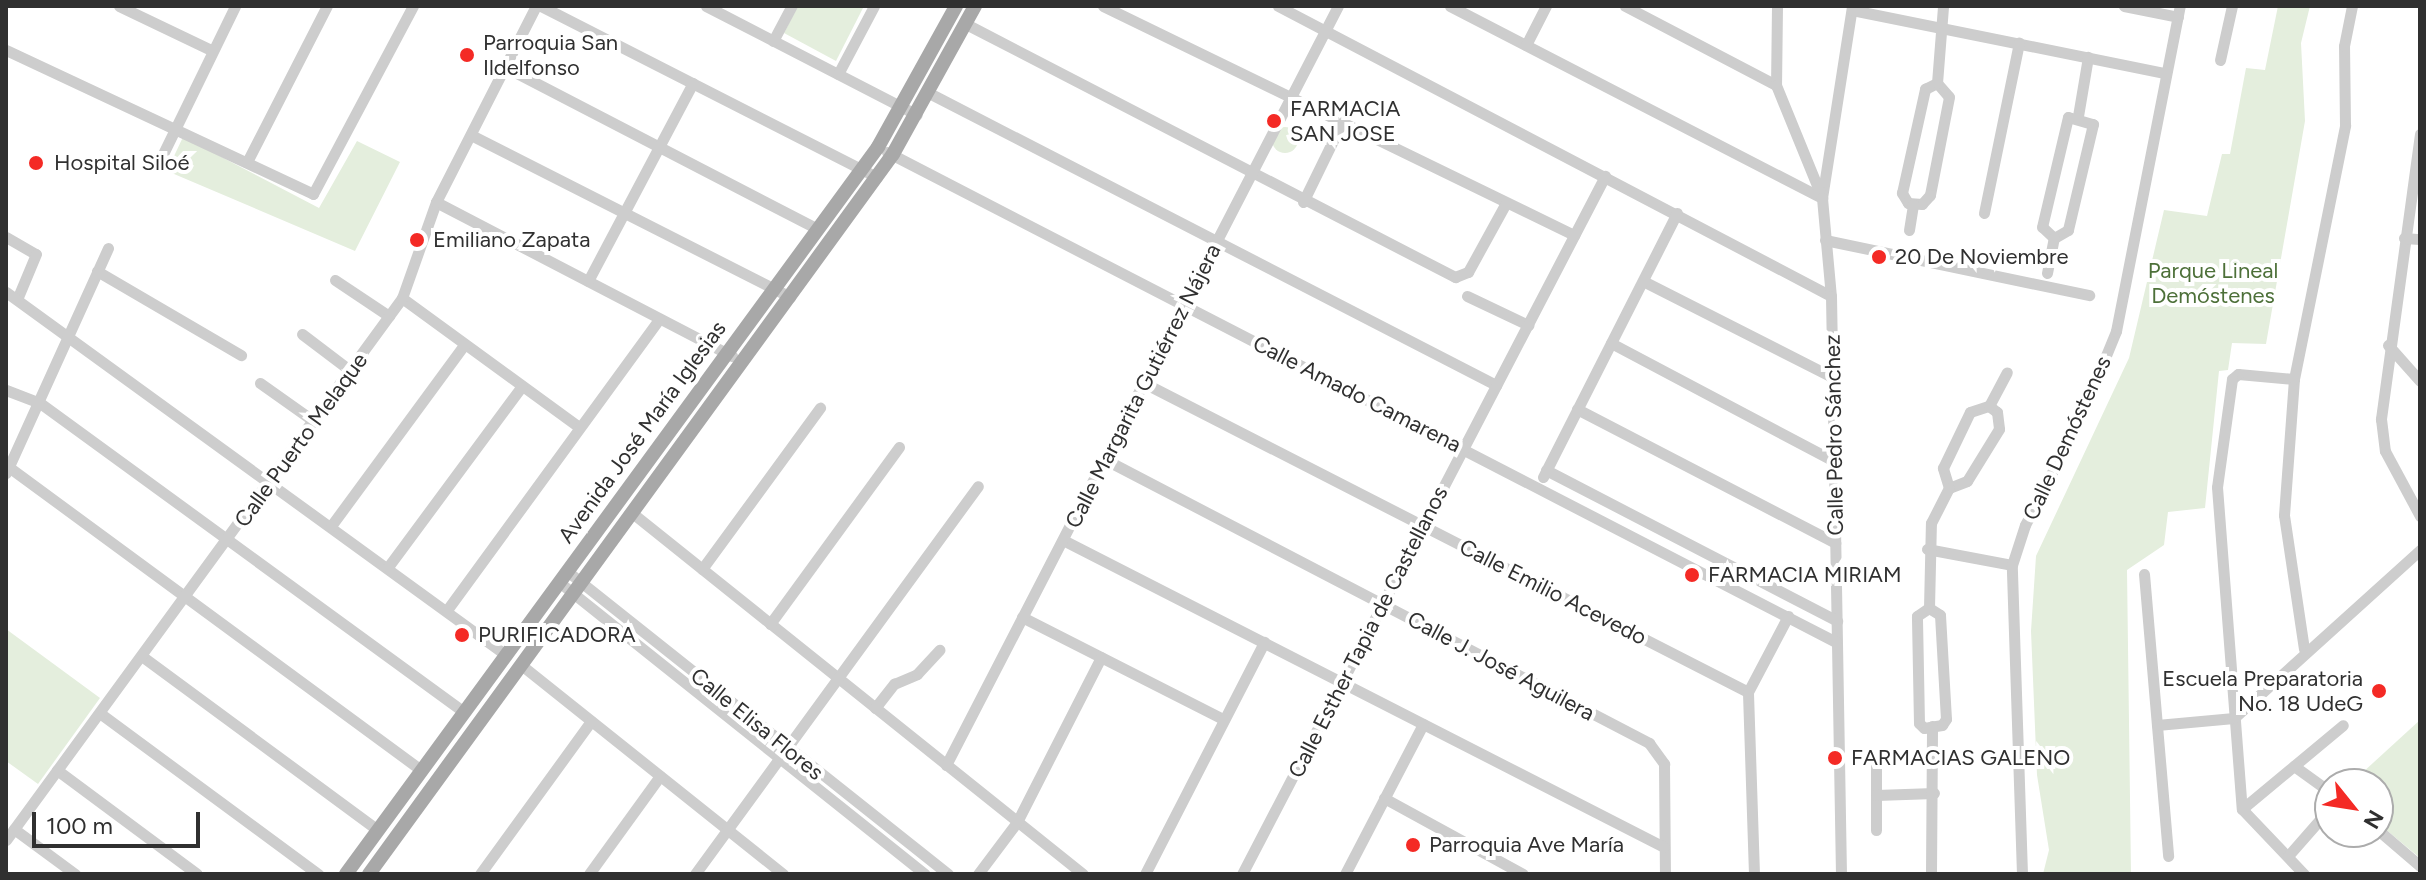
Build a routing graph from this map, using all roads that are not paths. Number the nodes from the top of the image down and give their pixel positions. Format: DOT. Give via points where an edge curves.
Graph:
graph roads {
  1 [pos="119,6"];
  2 [pos="235,6"];
  3 [pos="327,6"];
  4 [pos="413,6"];
  5 [pos="538,6"];
  6 [pos="792,6"];
  7 [pos="874,6"];
  8 [pos="956,6"];
  9 [pos="975,6"];
  10 [pos="1103,6"];
  11 [pos="1278,6"];
  12 [pos="1338,6"];
  13 [pos="1450,6"];
  14 [pos="1546,6"];
  15 [pos="1625,6"];
  16 [pos="1777,6"];
  17 [pos="1943,6"];
  18 [pos="2124,6"];
  19 [pos="2232,6"];
  20 [pos="2352,6"];
  21 [pos="710,7"];
  22 [pos="1852,8"];
  23 [pos="2179,11"];
  24 [pos="966,24"];
  25 [pos="1323,28"];
  26 [pos="1943,28"];
  27 [pos="773,41"];
  28 [pos="2019,43"];
  29 [pos="1526,45"];
  30 [pos="6,50"];
  31 [pos="211,50"];
  32 [pos="2088,57"];
  33 [pos="2220,60"];
  34 [pos="505,67"];
  35 [pos="2165,73"];
  36 [pos="838,74"];
  37 [pos="693,83"];
  38 [pos="1937,83"];
  39 [pos="1776,85"];
  40 [pos="929,93"];
  41 [pos="1287,99"];
  42 [pos="901,107"];
  43 [pos="917,115"];
  44 [pos="2078,116"];
  45 [pos="1341,124"];
  46 [pos="174,127"];
  47 [pos="2420,134"];
  48 [pos="471,135"];
  49 [pos="878,147"];
  50 [pos="659,149"];
  51 [pos="2419,152"];
  52 [pos="893,154"];
  53 [pos="161,158"];
  54 [pos="247,162"];
  55 [pos="861,170"];
  56 [pos="1251,173"];
  57 [pos="1605,176"];
  58 [pos="877,177"];
  59 [pos="1822,198"];
  60 [pos="436,202"];
  61 [pos="1303,202"];
  62 [pos="1506,203"];
  63 [pos="1913,204"];
  64 [pos="1677,213"];
  65 [pos="1984,213"];
  66 [pos="626,214"];
  67 [pos="818,229"];
  68 [pos="1909,230"];
  69 [pos="1574,235"];
  70 [pos="6,237"];
  71 [pos="2054,238"];
  72 [pos="1825,240"];
  73 [pos="2414,241"];
  74 [pos="1218,242"];
  75 [pos="108,248"];
  76 [pos="97,271"];
  77 [pos="2047,273"];
  78 [pos="335,280"];
  79 [pos="588,281"];
  80 [pos="1643,281"];
  81 [pos="772,291"];
  82 [pos="12,294"];
  83 [pos="2089,295"];
  84 [pos="1467,296"];
  85 [pos="1831,296"];
  86 [pos="790,297"];
  87 [pos="402,298"];
  88 [pos="1185,305"];
  89 [pos="389,316"];
  90 [pos="659,319"];
  91 [pos="1528,325"];
  92 [pos="69,334"];
  93 [pos="302,334"];
  94 [pos="1611,343"];
  95 [pos="464,345"];
  96 [pos="2388,345"];
  97 [pos="727,354"];
  98 [pos="241,355"];
  99 [pos="744,362"];
  100 [pos="351,371"];
  101 [pos="2007,372"];
  102 [pos="1834,378"];
  103 [pos="2294,379"];
  104 [pos="2420,381"];
  105 [pos="260,383"];
  106 [pos="1144,383"];
  107 [pos="1496,385"];
  108 [pos="521,387"];
  109 [pos="6,390"];
  110 [pos="40,403"];
  111 [pos="1989,406"];
  112 [pos="820,408"];
  113 [pos="1577,409"];
  114 [pos="315,422"];
  115 [pos="579,427"];
  116 [pos="899,447"];
  117 [pos="1463,449"];
  118 [pos="1104,459"];
  119 [pos="1834,461"];
  120 [pos="7,468"];
  121 [pos="1546,470"];
  122 [pos="272,482"];
  123 [pos="978,486"];
  124 [pos="1538,487"];
  125 [pos="1949,488"];
  126 [pos="631,512"];
  127 [pos="2420,516"];
  128 [pos="331,526"];
  129 [pos="1423,526"];
  130 [pos="229,540"];
  131 [pos="1063,540"];
  132 [pos="1835,543"];
  133 [pos="1927,549"];
  134 [pos="2420,550"];
  135 [pos="2012,565"];
  136 [pos="388,567"];
  137 [pos="702,569"];
  138 [pos="2144,574"];
  139 [pos="563,577"];
  140 [pos="577,588"];
  141 [pos="186,599"];
  142 [pos="1383,603"];
  143 [pos="1929,608"];
  144 [pos="447,610"];
  145 [pos="1788,616"];
  146 [pos="1022,617"];
  147 [pos="1837,621"];
  148 [pos="770,624"];
  149 [pos="1264,642"];
  150 [pos="1836,642"];
  151 [pos="2304,649"];
  152 [pos="939,650"];
  153 [pos="506,655"];
  154 [pos="143,657"];
  155 [pos="1101,657"];
  156 [pos="520,664"];
  157 [pos="838,678"];
  158 [pos="1342,682"];
  159 [pos="1748,692"];
  160 [pos="875,708"];
  161 [pos="464,712"];
  162 [pos="101,714"];
  163 [pos="2234,718"];
  164 [pos="1223,719"];
  165 [pos="591,721"];
  166 [pos="1423,724"];
  167 [pos="2157,725"];
  168 [pos="2343,725"];
  169 [pos="1932,726"];
  170 [pos="783,753"];
  171 [pos="1876,758"];
  172 [pos="946,765"];
  173 [pos="2294,766"];
  174 [pos="57,770"];
  175 [pos="421,770"];
  176 [pos="660,776"];
  177 [pos="2314,780"];
  178 [pos="1934,793"];
  179 [pos="1876,795"];
  180 [pos="1384,798"];
  181 [pos="2242,809"];
  182 [pos="1017,822"];
  183 [pos="2314,826"];
  184 [pos="14,829"];
  185 [pos="378,830"];
  186 [pos="727,830"];
  187 [pos="1876,830"];
  188 [pos="6,840"];
  189 [pos="2394,844"];
  190 [pos="1664,847"];
  191 [pos="2168,856"];
  192 [pos="2288,856"];
  193 [pos="2420,866"];
  194 [pos="350,868"];
  195 [pos="75,874"];
  196 [pos="197,874"];
  197 [pos="318,874"];
  198 [pos="369,874"];
  199 [pos="480,874"];
  200 [pos="589,874"];
  201 [pos="695,874"];
  202 [pos="783,874"];
  203 [pos="925,874"];
  204 [pos="948,874"];
  205 [pos="978,874"];
  206 [pos="1083,874"];
  207 [pos="1145,874"];
  208 [pos="1242,874"];
  209 [pos="1345,874"];
  210 [pos="1523,874"];
  211 [pos="1665,874"];
  212 [pos="1754,874"];
  213 [pos="1841,874"];
  214 [pos="1931,874"];
  215 [pos="2022,874"];
  216 [pos="2304,874"];
  1 -- 31 [label="street"];
  2 -- 31 [label="street"];
  3 -- 54 [label="street"];
  4 -- 54 [label="street" via="313,194"];
  5 -- 34 [label="street, Calle Puerto Melaque"];
  5 -- 37 [label="street"];
  6 -- 27 [label="street"];
  7 -- 36 [label="street"];
  8 -- 42 [label="main road, Avenida José María Iglesias"];
  9 -- 24 [label="main road, Avenida José María Iglesias"];
  10 -- 41 [label="street"];
  11 -- 25 [label="street"];
  12 -- 25 [label="street, Calle Margarita Gutiérrez Nájera"];
  13 -- 29 [label="street"];
  14 -- 29 [label="street"];
  15 -- 39 [label="street"];
  16 -- 39 [label="street, Calle Pedro Sánchez"];
  17 -- 26 [label="street"];
  18 -- 23 [label="street"];
  19 -- 33 [label="street"];
  20 -- 103 [label="street" via="2344,46 2345,125"];
  21 -- 27 [label="street"];
  22 -- 26 [label="street"];
  22 -- 59 [label="street"];
  23 -- 35 [label="street, Calle Demóstenes"];
  24 -- 40 [label="main road, Avenida José María Iglesias"];
  24 -- 56 [label="street"];
  25 -- 41 [label="street, Calle Margarita Gutiérrez Nájera"];
  25 -- 57 [label="street"];
  26 -- 28 [label="street"];
  26 -- 38 [label="street"];
  27 -- 36 [label="street"];
  28 -- 32 [label="street"];
  28 -- 65 [label="street"];
  29 -- 59 [label="street"];
  30 -- 46 [label="street"];
  31 -- 46 [label="street"];
  32 -- 35 [label="street"];
  32 -- 44 [label="street"];
  34 -- 48 [label="street, Calle Puerto Melaque"];
  34 -- 50 [label="street"];
  35 -- 135 [label="street, Calle Demóstenes" via="2116,331 2082,414 2025,525"];
  36 -- 42 [label="street"];
  37 -- 50 [label="street"];
  37 -- 55 [label="street"];
  38 -- 63 [label="street" via="1949,97 1930,195"];
  38 -- 63 [label="street" via="1925,89 1902,193 1903,200"];
  39 -- 59 [label="street, Calle Pedro Sánchez"];
  40 -- 43 [label="main road, Avenida José María Iglesias"];
  40 -- 74 [label="street"];
  41 -- 45 [label="street"];
  41 -- 56 [label="street, Calle Margarita Gutiérrez Nájera"];
  42 -- 43 [label="street"];
  42 -- 49 [label="main road, Avenida José María Iglesias"];
  43 -- 52 [label="main road, Avenida José María Iglesias"];
  44 -- 71 [label="street" via="2066,122 2042,227"];
  44 -- 71 [label="street" via="2093,124 2068,230"];
  45 -- 61 [label="street"];
  45 -- 62 [label="street"];
  46 -- 53 [label="street"];
  46 -- 54 [label="street"];
  47 -- 51 [label="street"];
  48 -- 60 [label="street, Calle Puerto Melaque"];
  48 -- 66 [label="street"];
  49 -- 52 [label="street, Calle Amado Camarena"];
  49 -- 55 [label="main road, Avenida José María Iglesias"];
  50 -- 66 [label="street"];
  50 -- 67 [label="street"];
  51 -- 73 [label="street"];
  52 -- 58 [label="main road, Avenida José María Iglesias"];
  52 -- 88 [label="street, Calle Amado Camarena"];
  55 -- 58 [label="street"];
  55 -- 67 [label="main road, Avenida José María Iglesias"];
  56 -- 61 [label="street"];
  56 -- 74 [label="street, Calle Margarita Gutiérrez Nájera"];
  57 -- 64 [label="street"];
  57 -- 69 [label="street, Calle Esther Tapia de Castellanos"];
  58 -- 86 [label="main road, Avenida José María Iglesias"];
  59 -- 72 [label="street, Calle Pedro Sánchez"];
  60 -- 79 [label="street"];
  60 -- 87 [label="street, Calle Puerto Melaque"];
  61 -- 62 [label="street" via="1463,277"];
  62 -- 69 [label="street"];
  63 -- 68 [label="street"];
  64 -- 80 [label="street"];
  64 -- 85 [label="street"];
  66 -- 79 [label="street"];
  66 -- 81 [label="street"];
  67 -- 81 [label="main road, Avenida José María Iglesias"];
  69 -- 91 [label="street, Calle Esther Tapia de Castellanos"];
  70 -- 82 [label="street" via="36,254"];
  71 -- 77 [label="street"];
  72 -- 83 [label="street"];
  72 -- 85 [label="street, Calle Pedro Sánchez"];
  73 -- 96 [label="street"];
  74 -- 88 [label="street, Calle Margarita Gutiérrez Nájera"];
  74 -- 107 [label="street"];
  75 -- 76 [label="street"];
  76 -- 92 [label="street"];
  76 -- 98 [label="street"];
  78 -- 89 [label="street"];
  79 -- 90 [label="street"];
  80 -- 94 [label="street"];
  80 -- 102 [label="street"];
  81 -- 86 [label="street"];
  81 -- 97 [label="main road, Avenida José María Iglesias"];
  82 -- 92 [label="street"];
  84 -- 91 [label="street"];
  85 -- 102 [label="street, Calle Pedro Sánchez"];
  86 -- 99 [label="main road, Avenida José María Iglesias"];
  87 -- 89 [label="street, Calle Puerto Melaque"];
  87 -- 95 [label="street"];
  88 -- 106 [label="street, Calle Margarita Gutiérrez Nájera"];
  88 -- 117 [label="street, Calle Amado Camarena"];
  89 -- 100 [label="street, Calle Puerto Melaque"];
  90 -- 97 [label="street"];
  90 -- 115 [label="street"];
  91 -- 107 [label="street, Calle Esther Tapia de Castellanos"];
  92 -- 110 [label="street"];
  92 -- 122 [label="street"];
  93 -- 100 [label="street"];
  94 -- 113 [label="street"];
  94 -- 119 [label="street"];
  95 -- 108 [label="street"];
  95 -- 128 [label="street"];
  96 -- 104 [label="street"];
  96 -- 127 [label="street" via="2382,389 2385,451"];
  97 -- 99 [label="street"];
  97 -- 139 [label="main road, Avenida José María Iglesias"];
  99 -- 126 [label="main road, Avenida José María Iglesias"];
  100 -- 114 [label="street, Calle Puerto Melaque"];
  101 -- 111 [label="street"];
  102 -- 119 [label="street, Calle Pedro Sánchez"];
  103 -- 151 [label="street" via="2284,515"];
  103 -- 163 [label="street" via="2238,374 2228,387 2217,487"];
  105 -- 114 [label="street"];
  106 -- 118 [label="street, Calle Margarita Gutiérrez Nájera"];
  106 -- 129 [label="street, Calle Emilio Acevedo"];
  107 -- 117 [label="street, Calle Esther Tapia de Castellanos"];
  108 -- 115 [label="street"];
  108 -- 136 [label="street"];
  109 -- 110 [label="street"];
  110 -- 120 [label="street"];
  110 -- 130 [label="street"];
  111 -- 125 [label="street" via="1975,407 1963,426 1943,468"];
  111 -- 125 [label="street" via="1997,412 1999,429 1967,481"];
  112 -- 137 [label="street"];
  113 -- 121 [label="street"];
  113 -- 132 [label="street"];
  114 -- 122 [label="street, Calle Puerto Melaque"];
  115 -- 144 [label="street"];
  116 -- 148 [label="street"];
  117 -- 124 [label="street, Calle Amado Camarena"];
  117 -- 129 [label="street, Calle Esther Tapia de Castellanos"];
  118 -- 131 [label="street, Calle Margarita Gutiérrez Nájera"];
  118 -- 142 [label="street, Calle J. José Aguilera"];
  119 -- 132 [label="street, Calle Pedro Sánchez"];
  120 -- 141 [label="street"];
  121 -- 124 [label="street"];
  121 -- 147 [label="street"];
  122 -- 128 [label="street"];
  122 -- 130 [label="street, Calle Puerto Melaque"];
  123 -- 157 [label="street"];
  124 -- 145 [label="street, Calle Amado Camarena"];
  125 -- 133 [label="street" via="1931,523"];
  126 -- 137 [label="street"];
  126 -- 140 [label="main road, Avenida José María Iglesias"];
  128 -- 136 [label="street"];
  129 -- 142 [label="street, Calle Esther Tapia de Castellanos"];
  129 -- 159 [label="street, Calle Emilio Acevedo"];
  130 -- 141 [label="street, Calle Puerto Melaque"];
  130 -- 161 [label="street"];
  131 -- 146 [label="street, Calle Margarita Gutiérrez Nájera"];
  131 -- 149 [label="street"];
  132 -- 147 [label="street, Calle Pedro Sánchez"];
  133 -- 135 [label="street"];
  133 -- 143 [label="street"];
  134 -- 151 [label="street"];
  135 -- 215 [label="street, Calle Demóstenes"];
  136 -- 144 [label="street"];
  137 -- 148 [label="street"];
  138 -- 167 [label="street"];
  139 -- 140 [label="street, Calle Elisa Flores"];
  139 -- 153 [label="main road, Avenida José María Iglesias"];
  140 -- 156 [label="main road, Avenida José María Iglesias"];
  140 -- 170 [label="street, Calle Elisa Flores"];
  141 -- 154 [label="street, Calle Puerto Melaque"];
  141 -- 175 [label="street"];
  142 -- 158 [label="street, Calle Esther Tapia de Castellanos"];
  142 -- 190 [label="street, Calle J. José Aguilera" via="1649,743 1664,764"];
  143 -- 169 [label="street" via="1940,615 1946,719"];
  143 -- 169 [label="street" via="1919,612 1917,631 1919,723"];
  144 -- 153 [label="street"];
  145 -- 150 [label="street, Calle Amado Camarena"];
  145 -- 159 [label="street"];
  146 -- 155 [label="street"];
  146 -- 172 [label="street, Calle Margarita Gutiérrez Nájera"];
  147 -- 150 [label="street, Calle Pedro Sánchez"];
  148 -- 157 [label="street"];
  149 -- 158 [label="street"];
  149 -- 164 [label="street"];
  150 -- 213 [label="street, Calle Pedro Sánchez"];
  151 -- 163 [label="street"];
  152 -- 160 [label="street" via="917,674 894,684"];
  153 -- 161 [label="main road, Avenida José María Iglesias"];
  154 -- 162 [label="street, Calle Puerto Melaque"];
  154 -- 185 [label="street"];
  155 -- 164 [label="street"];
  155 -- 182 [label="street"];
  156 -- 165 [label="street"];
  156 -- 198 [label="main road, Avenida José María Iglesias"];
  157 -- 160 [label="street"];
  157 -- 170 [label="street"];
  158 -- 166 [label="street"];
  158 -- 208 [label="street, Calle Esther Tapia de Castellanos"];
  159 -- 212 [label="street"];
  160 -- 172 [label="street"];
  161 -- 175 [label="main road, Avenida José María Iglesias"];
  162 -- 174 [label="street, Calle Puerto Melaque"];
  162 -- 197 [label="street"];
  163 -- 167 [label="street"];
  163 -- 181 [label="street"];
  164 -- 207 [label="street"];
  165 -- 176 [label="street"];
  165 -- 199 [label="street"];
  166 -- 180 [label="street"];
  166 -- 190 [label="street"];
  167 -- 191 [label="street"];
  168 -- 173 [label="street"];
  169 -- 178 [label="street"];
  170 -- 186 [label="street"];
  170 -- 203 [label="street, Calle Elisa Flores"];
  170 -- 204 [label="street, Calle Elisa Flores"];
  171 -- 179 [label="street"];
  172 -- 182 [label="street"];
  173 -- 177 [label="street"];
  173 -- 181 [label="street"];
  174 -- 184 [label="street, Calle Puerto Melaque"];
  174 -- 196 [label="street"];
  175 -- 185 [label="main road, Avenida José María Iglesias"];
  176 -- 186 [label="street"];
  176 -- 200 [label="street"];
  178 -- 179 [label="street"];
  178 -- 214 [label="street"];
  179 -- 187 [label="street"];
  180 -- 209 [label="street"];
  180 -- 210 [label="street"];
  181 -- 192 [label="street"];
  182 -- 205 [label="street"];
  182 -- 206 [label="street"];
  183 -- 192 [label="street"];
  184 -- 188 [label="street, Calle Puerto Melaque"];
  184 -- 195 [label="street"];
  185 -- 194 [label="main road, Avenida José María Iglesias"];
  186 -- 201 [label="street"];
  186 -- 202 [label="street"];
  189 -- 193 [label="street"];
  190 -- 211 [label="street, Calle J. José Aguilera"];
  192 -- 216 [label="street"];
  194 -- 198 [label="street"];
}
